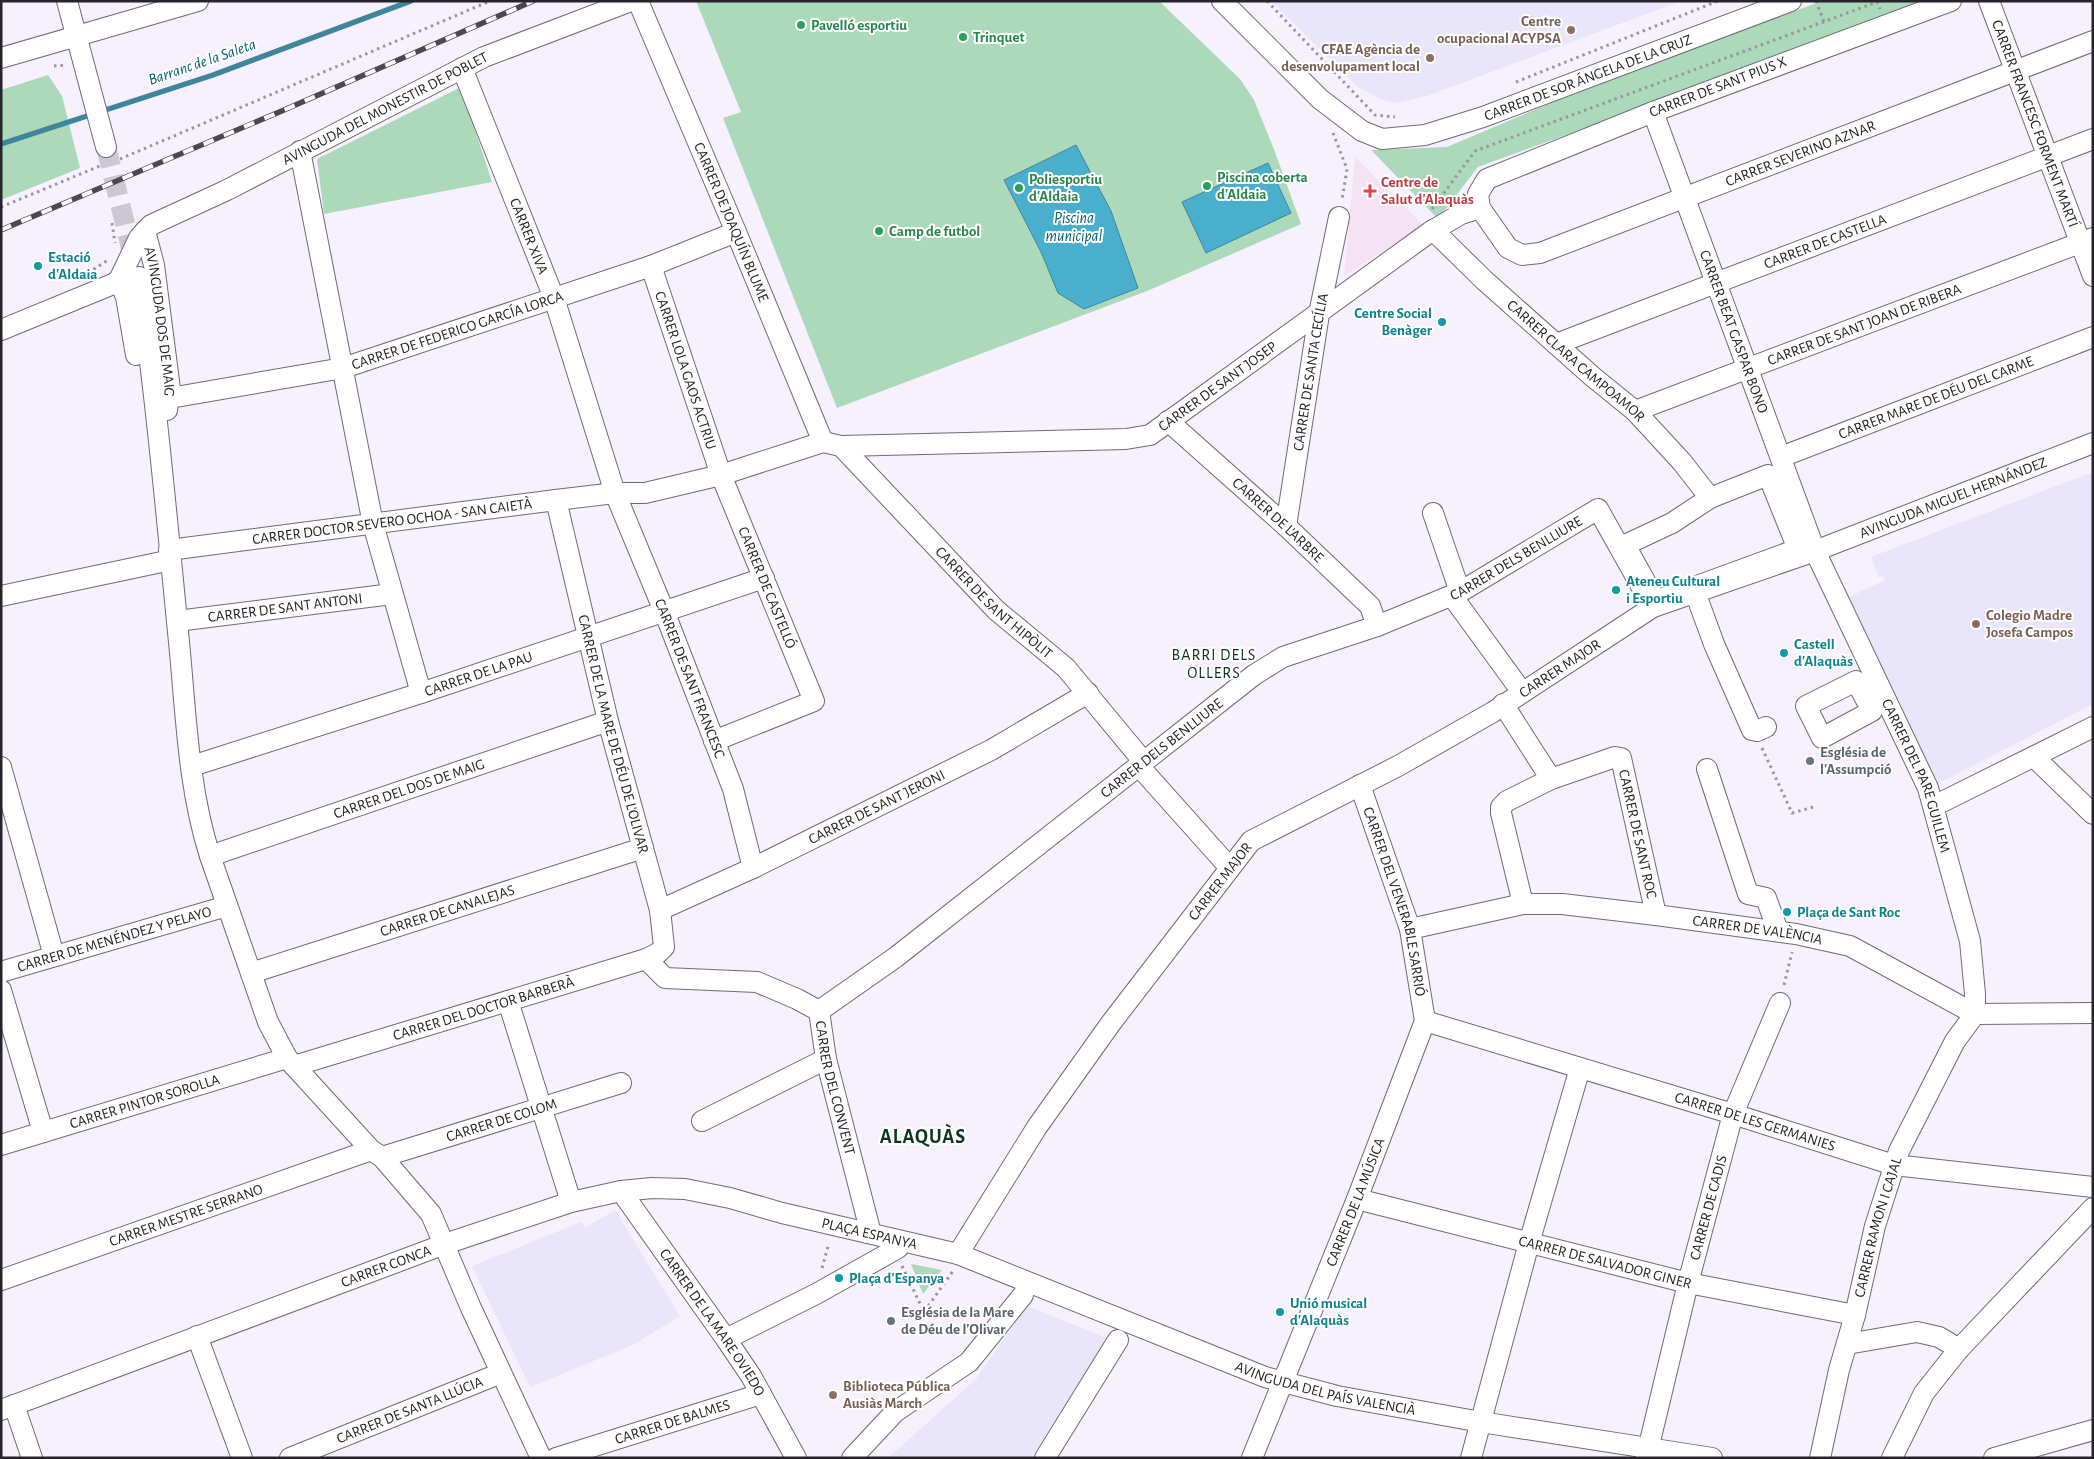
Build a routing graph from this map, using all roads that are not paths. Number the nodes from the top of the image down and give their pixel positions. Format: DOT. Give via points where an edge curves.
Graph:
graph roads {
  1 [pos="67,1"];
  2 [pos="198,1"];
  3 [pos="631,1"];
  4 [pos="638,1"];
  5 [pos="1222,1"];
  6 [pos="1791,1"];
  7 [pos="1950,1"];
  8 [pos="1989,1"];
  9 [pos="77,35"];
  10 [pos="2093,41"];
  11 [pos="1,58"];
  12 [pos="462,68"];
  13 [pos="2016,70"];
  14 [pos="1652,112"];
  15 [pos="2093,139"];
  16 [pos="300,151"];
  17 [pos="2048,156"];
  18 [pos="108,157"];
  19 [pos="1684,198"];
  20 [pos="1480,208"];
  21 [pos="1339,217"];
  22 [pos="145,230"];
  23 [pos="1433,230"];
  24 [pos="736,232"];
  25 [pos="2086,240"];
  26 [pos="651,266"];
  27 [pos="2093,276"];
  28 [pos="139,277"];
  29 [pos="119,280"];
  30 [pos="1715,282"];
  31 [pos="554,298"];
  32 [pos="1319,314"];
  33 [pos="1,330"];
  34 [pos="2093,337"];
  35 [pos="1556,344"];
  36 [pos="343,368"];
  37 [pos="1748,369"];
  38 [pos="170,398"];
  39 [pos="1635,410"];
  40 [pos="1168,421"];
  41 [pos="2093,443"];
  42 [pos="160,444"];
  43 [pos="832,444"];
  44 [pos="1781,457"];
  45 [pos="721,475"];
  46 [pos="615,493"];
  47 [pos="1710,498"];
  48 [pos="556,500"];
  49 [pos="1433,513"];
  50 [pos="373,524"];
  51 [pos="1286,526"];
  52 [pos="1815,551"];
  53 [pos="170,555"];
  54 [pos="764,578"];
  55 [pos="1695,592"];
  56 [pos="392,594"];
  57 [pos="1456,594"];
  58 [pos="1,596"];
  59 [pos="1653,607"];
  60 [pos="664,610"];
  61 [pos="177,621"];
  62 [pos="1376,626"];
  63 [pos="587,636"];
  64 [pos="1867,682"];
  65 [pos="1522,692"];
  66 [pos="421,693"];
  67 [pos="1088,693"];
  68 [pos="1503,704"];
  69 [pos="608,720"];
  70 [pos="2093,727"];
  71 [pos="1759,728"];
  72 [pos="714,741"];
  73 [pos="2034,757"];
  74 [pos="1140,763"];
  75 [pos="192,766"];
  76 [pos="1,767"];
  77 [pos="1707,769"];
  78 [pos="1550,779"];
  79 [pos="1360,785"];
  80 [pos="1934,806"];
  81 [pos="2093,814"];
  82 [pos="8,815"];
  83 [pos="644,848"];
  84 [pos="210,856"];
  85 [pos="754,868"];
  86 [pos="1230,868"];
  87 [pos="1523,904"];
  88 [pos="227,906"];
  89 [pos="660,910"];
  90 [pos="1656,915"];
  91 [pos="1410,929"];
  92 [pos="1787,933"];
  93 [pos="54,956"];
  94 [pos="646,959"];
  95 [pos="1,972"];
  96 [pos="251,972"];
  97 [pos="1,990"];
  98 [pos="508,1001"];
  99 [pos="1780,1002"];
  100 [pos="819,1011"];
  101 [pos="2093,1013"];
  102 [pos="1975,1014"];
  103 [pos="1426,1021"];
  104 [pos="826,1059"];
  105 [pos="291,1062"];
  106 [pos="1580,1068"];
  107 [pos="621,1082"];
  108 [pos="542,1107"];
  109 [pos="1733,1114"];
  110 [pos="702,1121"];
  111 [pos="43,1132"];
  112 [pos="1,1145"];
  113 [pos="376,1154"];
  114 [pos="1894,1165"];
  115 [pos="2093,1187"];
  116 [pos="621,1191"];
  117 [pos="1357,1199"];
  118 [pos="572,1202"];
  119 [pos="2093,1208"];
  120 [pos="782,1213"];
  121 [pos="868,1233"];
  122 [pos="1529,1243"];
  123 [pos="445,1244"];
  124 [pos="896,1249"];
  125 [pos="957,1261"];
  126 [pos="1,1280"];
  127 [pos="1688,1284"];
  128 [pos="1022,1295"];
  129 [pos="1855,1315"];
  130 [pos="197,1336"];
  131 [pos="726,1339"];
  132 [pos="1118,1340"];
  133 [pos="1847,1344"];
  134 [pos="1959,1350"];
  135 [pos="501,1373"];
  136 [pos="1281,1382"];
  137 [pos="761,1394"];
  138 [pos="7,1407"];
  139 [pos="1481,1422"];
  140 [pos="2093,1430"];
  141 [pos="1647,1453"];
  142 [pos="32,1458"];
  143 [pos="242,1458"];
  144 [pos="290,1458"];
  145 [pos="542,1458"];
  146 [pos="556,1458"];
  147 [pos="796,1458"];
  148 [pos="852,1458"];
  149 [pos="1045,1458"];
  150 [pos="1252,1458"];
  151 [pos="1471,1458"];
  152 [pos="1712,1458"];
  153 [pos="1820,1458"];
  154 [pos="1892,1458"];
  155 [pos="1994,1458"];
  1 -- 9 [label="street"];
  2 -- 9 [label="street"];
  3 -- 12 [label="street, AVINGUDA DEL MONESTIR DE POBLET"];
  4 -- 24 [label="street, CARRER DE JOAQUÍN BLUME"];
  5 -- 6 [label="street, CARRER DE SOR ÁNGELA DE LA CRUZ" via="1320,99 1362,131 1382,139 1425,134 1483,117"];
  7 -- 14 [label="street, CARRER DE SANT PIUS X"];
  8 -- 13 [label="street, CARRER FRANCESC FORMENT MARTÍ"];
  9 -- 11 [label="street"];
  9 -- 18 [label="street"];
  10 -- 13 [label="street, CARRER SEVERINO AZNAR"];
  12 -- 16 [label="street, AVINGUDA DEL MONESTIR DE POBLET"];
  12 -- 31 [label="street, CARRER XIVA"];
  13 -- 17 [label="street, CARRER FRANCESC FORMENT MARTÍ"];
  13 -- 19 [label="street, CARRER SEVERINO AZNAR"];
  14 -- 19 [label="street, CARRER BEAT GASPAR BONO"];
  14 -- 20 [label="street, CARRER DE SANT PIUS X" via="1488,178 1478,194"];
  15 -- 17 [label="street, CARRER DE CASTELLA"];
  16 -- 22 [label="street, AVINGUDA DEL MONESTIR DE POBLET"];
  16 -- 36 [label="street"];
  17 -- 25 [label="street, CARRER FRANCESC FORMENT MARTÍ"];
  17 -- 30 [label="street, CARRER DE CASTELLA"];
  19 -- 20 [label="street, CARRER SEVERINO AZNAR" via="1540,253 1522,255 1508,248"];
  19 -- 30 [label="street, CARRER BEAT GASPAR BONO"];
  20 -- 23 [label="street, CARRER DE SANT JOSEP" via="1461,214"];
  21 -- 32 [label="street, CARRER DE SANTA CECÍLIA"];
  22 -- 29 [label="street" via="134,245"];
  22 -- 38 [label="street, AVINGUDA DOS DE MAIG" via="154,265"];
  23 -- 32 [label="street, CARRER DE SANT JOSEP"];
  23 -- 35 [label="street, CARRER CLARA CAMPOAMOR"];
  24 -- 26 [label="street, CARRER DE FEDERICO GARCÍA LORCA"];
  24 -- 43 [label="street, CARRER DE JOAQUÍN BLUME"];
  25 -- 27 [label="street, CARRER FRANCESC FORMENT MARTÍ"];
  25 -- 37 [label="street, CARRER DE SANT JOAN DE RIBERA"];
  26 -- 31 [label="street, CARRER DE FEDERICO GARCÍA LORCA"];
  26 -- 45 [label="street, CARRER LOLA GAOS ACTRIU"];
  28 -- 42 [label="street, AVINGUDA DOS DE MAIG"];
  29 -- 33 [label="street"];
  29 -- 42 [label="street, AVINGUDA DOS DE MAIG" via="126,297 146,410"];
  30 -- 35 [label="street, CARRER DE CASTELLA"];
  30 -- 37 [label="street, CARRER BEAT GASPAR BONO"];
  31 -- 36 [label="street, CARRER DE FEDERICO GARCÍA LORCA"];
  31 -- 46 [label="street, CARRER XIVA"];
  32 -- 40 [label="street, CARRER DE SANT JOSEP"];
  32 -- 51 [label="street, CARRER DE SANTA CECÍLIA"];
  34 -- 44 [label="street, CARRER MARE DE DÉU DEL CARME"];
  35 -- 39 [label="street, CARRER CLARA CAMPOAMOR"];
  36 -- 38 [label="street, CARRER DE FEDERICO GARCÍA LORCA"];
  36 -- 50 [label="street"];
  37 -- 39 [label="street, CARRER DE SANT JOAN DE RIBERA"];
  37 -- 44 [label="street, CARRER BEAT GASPAR BONO"];
  38 -- 42 [label="street, AVINGUDA DOS DE MAIG"];
  39 -- 47 [label="street, CARRER CLARA CAMPOAMOR"];
  40 -- 43 [label="street, CARRER DE SANT JOSEP" via="1150,435 1126,439"];
  40 -- 51 [label="street, CARRER DE L'ARBRE"];
  41 -- 52 [label="street, AVINGUDA MIGUEL HERNÁNDEZ"];
  42 -- 53 [label="street, AVINGUDA DOS DE MAIG"];
  43 -- 45 [label="street, CARRER DE SANT JOSEP"];
  43 -- 67 [label="street, CARRER DE SANT HIPÒLIT" via="996,610 1066,668"];
  44 -- 52 [label="street, CARRER BEAT GASPAR BONO"];
  45 -- 46 [label="street, CARRER DOCTOR SEVERO OCHOA - SAN CAIETÀ" via="645,493"];
  45 -- 54 [label="street, CARRER DE CASTELLÓ"];
  46 -- 48 [label="street, CARRER DOCTOR SEVERO OCHOA - SAN CAIETÀ"];
  46 -- 60 [label="street, CARRER DE SANT FRANCESC"];
  47 -- 47 [label="street" via="1768,475 1798,549 1656,601 1624,545 1672,523"];
  48 -- 50 [label="street, CARRER DOCTOR SEVERO OCHOA - SAN CAIETÀ"];
  48 -- 63 [label="street, CARRER DE LA MARE DE DÉU DE L'OLIVAR"];
  49 -- 57 [label="street"];
  50 -- 53 [label="street, CARRER DOCTOR SEVERO OCHOA - SAN CAIETÀ"];
  50 -- 56 [label="street"];
  51 -- 62 [label="street, CARRER DE L'ARBRE" via="1370,606"];
  52 -- 55 [label="street, AVINGUDA MIGUEL HERNÁNDEZ"];
  52 -- 64 [label="street, CARRER DEL PARE GUILLEM"];
  53 -- 58 [label="street, CARRER DOCTOR SEVERO OCHOA - SAN CAIETÀ"];
  53 -- 61 [label="street, AVINGUDA DOS DE MAIG"];
  54 -- 60 [label="street, CARRER DE LA PAU"];
  54 -- 72 [label="street, CARRER DE CASTELLÓ" via="814,701"];
  55 -- 59 [label="street, CARRER MAJOR"];
  55 -- 71 [label="street" via="1739,704"];
  56 -- 61 [label="street, CARRER DE SANT ANTONI"];
  56 -- 66 [label="street"];
  57 -- 59 [label="street, CARRER DELS BENLLIURE" via="1598,509"];
  57 -- 62 [label="street, CARRER DELS BENLLIURE"];
  57 -- 65 [label="street"];
  59 -- 65 [label="street, CARRER MAJOR"];
  60 -- 63 [label="street, CARRER DE LA PAU"];
  60 -- 72 [label="street, CARRER DE SANT FRANCESC"];
  61 -- 75 [label="street, AVINGUDA DOS DE MAIG"];
  62 -- 74 [label="street, CARRER DELS BENLLIURE" via="1283,657 1254,675"];
  63 -- 66 [label="street, CARRER DE LA PAU"];
  63 -- 69 [label="street, CARRER DE LA MARE DE DÉU DE L'OLIVAR"];
  64 -- 64 [label="street" via="1856,681 1806,706 1822,738 1872,711"];
  64 -- 80 [label="street, CARRER DEL PARE GUILLEM" via="1928,788"];
  65 -- 68 [label="street, CARRER MAJOR"];
  66 -- 75 [label="street, CARRER DE LA PAU"];
  67 -- 74 [label="street, CARRER DE SANT HIPÒLIT"];
  67 -- 85 [label="street, CARRER DE SANT JERONI" via="991,750"];
  68 -- 78 [label="street"];
  68 -- 79 [label="street, CARRER MAJOR"];
  69 -- 83 [label="street, CARRER DE LA MARE DE DÉU DE L'OLIVAR"];
  69 -- 84 [label="street, CARRER DEL DOS DE MAIG"];
  70 -- 73 [label="street"];
  72 -- 85 [label="street, CARRER DE SANT FRANCESC" via="733,789"];
  73 -- 80 [label="street"];
  73 -- 81 [label="street"];
  74 -- 86 [label="street, CARRER DE SANT HIPÒLIT"];
  74 -- 100 [label="street, CARRER DELS BENLLIURE" via="896,957"];
  75 -- 84 [label="street, AVINGUDA DOS DE MAIG" via="202,832"];
  76 -- 82 [label="street"];
  77 -- 92 [label="street" via="1748,894 1766,898"];
  78 -- 87 [label="street" via="1507,801 1502,807"];
  78 -- 90 [label="street, CARRER DE SANT ROC" via="1615,757 1621,758"];
  79 -- 86 [label="street, CARRER MAJOR" via="1251,841"];
  79 -- 91 [label="street, CARRER DEL VENERABLE SARRIÓ"];
  80 -- 102 [label="street, CARRER DEL PARE GUILLEM" via="1970,941"];
  82 -- 93 [label="street"];
  83 -- 89 [label="street, CARRER DE LA MARE DE DÉU DE L'OLIVAR"];
  83 -- 96 [label="street, CARRER DE CANALEJAS"];
  84 -- 88 [label="street, AVINGUDA DOS DE MAIG"];
  85 -- 89 [label="street, CARRER DE SANT JERONI"];
  86 -- 125 [label="street, CARRER MAJOR" via="1037,1127"];
  87 -- 90 [label="street, CARRER DE VALÈNCIA" via="1562,904"];
  87 -- 91 [label="street, CARRER DE VALÈNCIA"];
  88 -- 93 [label="street, CARRER DE MENÉNDEZ Y PELAYO"];
  88 -- 96 [label="street, AVINGUDA DOS DE MAIG"];
  89 -- 94 [label="street, CARRER DE LA MARE DE DÉU DE L'OLIVAR" via="664,947"];
  90 -- 92 [label="street, CARRER DE VALÈNCIA"];
  91 -- 103 [label="street, CARRER DEL VENERABLE SARRIÓ"];
  92 -- 102 [label="street, CARRER DE VALÈNCIA" via="1850,946"];
  93 -- 95 [label="street, CARRER DE MENÉNDEZ Y PELAYO"];
  94 -- 98 [label="street, CARRER DEL DOCTOR BARBERÀ"];
  94 -- 100 [label="street, CARRER DEL CONVENT" via="665,978 758,982"];
  96 -- 105 [label="street, AVINGUDA DOS DE MAIG" via="268,1022"];
  97 -- 111 [label="street"];
  98 -- 105 [label="street, CARRER DEL DOCTOR BARBERÀ"];
  98 -- 108 [label="street"];
  99 -- 109 [label="street, CARRER DE CADIS"];
  100 -- 104 [label="street, CARRER DEL CONVENT"];
  101 -- 102 [label="street, CARRER DE VALÈNCIA"];
  102 -- 114 [label="street, CARRER RAMON I CAJAL" via="1922,1093"];
  103 -- 106 [label="street, CARRER DE LES GERMANIES"];
  103 -- 117 [label="street, CARRER DE LA MÚSICA"];
  104 -- 110 [label="street"];
  104 -- 121 [label="street, CARRER DEL CONVENT" via="869,1226"];
  105 -- 111 [label="street, CARRER PINTOR SOROLLA"];
  105 -- 113 [label="street, AVINGUDA DOS DE MAIG"];
  106 -- 109 [label="street, CARRER DE LES GERMANIES"];
  106 -- 122 [label="street"];
  107 -- 108 [label="street, CARRER DE COLOM"];
  108 -- 113 [label="street, CARRER DE COLOM"];
  108 -- 118 [label="street"];
  109 -- 114 [label="street, CARRER DE LES GERMANIES"];
  109 -- 127 [label="street, CARRER DE CADIS"];
  111 -- 112 [label="street, CARRER PINTOR SOROLLA"];
  113 -- 123 [label="street, AVINGUDA DOS DE MAIG" via="431,1214"];
  113 -- 126 [label="street, CARRER MESTRE SERRANO"];
  114 -- 115 [label="street, CARRER DE LES GERMANIES"];
  114 -- 129 [label="street, CARRER RAMON I CAJAL" via="1874,1226"];
  116 -- 118 [label="street, CARRER CONCA"];
  116 -- 120 [label="street, CARRER CONCA" via="685,1189"];
  116 -- 131 [label="street, CARRER DE LA MARE OVIEDO"];
  117 -- 122 [label="street, CARRER DE SALVADOR GINER"];
  117 -- 136 [label="street, CARRER DE LA MÚSICA"];
  118 -- 123 [label="street, CARRER CONCA"];
  119 -- 134 [label="street"];
  120 -- 121 [label="street, PLAÇA ESPANYA"];
  121 -- 125 [label="street, PLAÇA ESPANYA"];
  122 -- 127 [label="street, CARRER DE SALVADOR GINER"];
  122 -- 139 [label="street"];
  123 -- 130 [label="street, CARRER CONCA"];
  123 -- 135 [label="street, AVINGUDA DOS DE MAIG"];
  124 -- 131 [label="street"];
  125 -- 136 [label="street, AVINGUDA DEL PAÍS VALENCIÀ"];
  127 -- 129 [label="street, CARRER DE SALVADOR GINER"];
  127 -- 141 [label="street, CARRER DE CADIS"];
  128 -- 148 [label="street" via="969,1362 895,1412"];
  129 -- 133 [label="street, CARRER RAMON I CAJAL"];
  130 -- 138 [label="street, CARRER CONCA"];
  130 -- 143 [label="street"];
  131 -- 137 [label="street, CARRER DE LA MARE OVIEDO"];
  132 -- 149 [label="street"];
  133 -- 134 [label="street" via="1917,1332 1939,1337"];
  133 -- 153 [label="street, CARRER RAMON I CAJAL"];
  134 -- 154 [label="street" via="1924,1393"];
  135 -- 144 [label="street, CARRER DE SANTA LLÚCIA"];
  135 -- 145 [label="street, AVINGUDA DOS DE MAIG"];
  136 -- 139 [label="street, AVINGUDA DEL PAÍS VALENCIÀ" via="1337,1396"];
  136 -- 150 [label="street, CARRER DE LA MÚSICA"];
  137 -- 146 [label="street, CARRER DE BALMES"];
  137 -- 147 [label="street, CARRER DE LA MARE OVIEDO"];
  138 -- 142 [label="street"];
  139 -- 141 [label="street, AVINGUDA DEL PAÍS VALENCIÀ"];
  139 -- 151 [label="street"];
  140 -- 155 [label="street"];
  141 -- 152 [label="street, AVINGUDA DEL PAÍS VALENCIÀ"];
}
